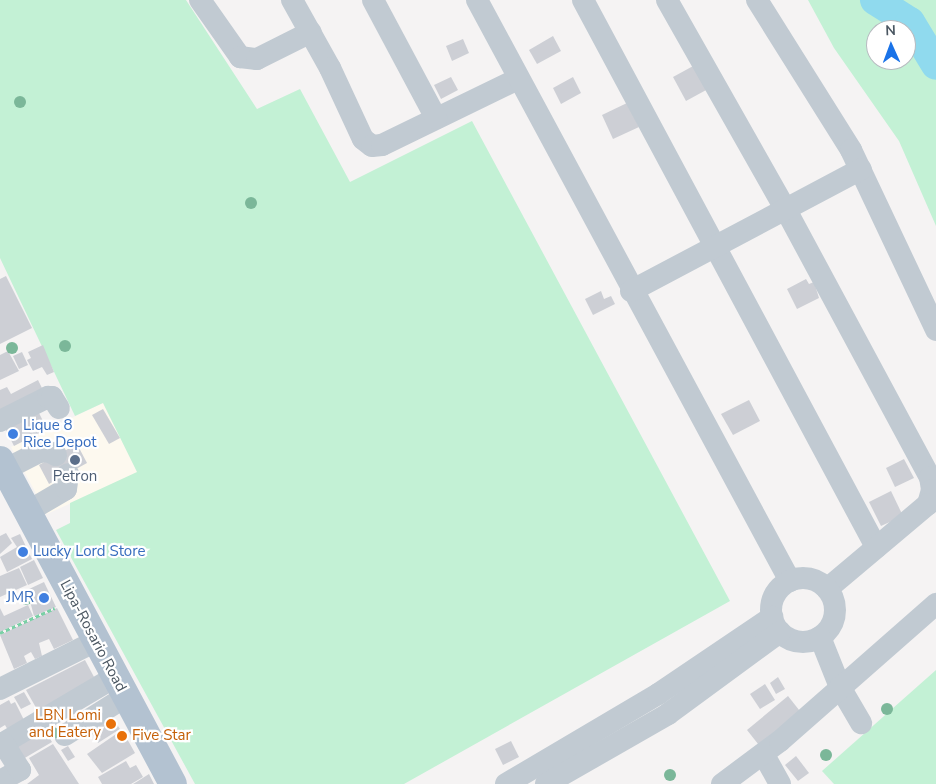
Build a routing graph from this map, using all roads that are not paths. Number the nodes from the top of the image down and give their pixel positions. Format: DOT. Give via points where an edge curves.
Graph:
graph roads {
  1 [pos="200,0"];
  2 [pos="292,0"];
  3 [pos="373,0"];
  4 [pos="477,0"];
  5 [pos="582,0"];
  6 [pos="667,0"];
  7 [pos="757,0"];
  8 [pos="311,32"];
  9 [pos="518,79"];
  10 [pos="436,118"];
  11 [pos="861,169"];
  12 [pos="786,210"];
  13 [pos="715,247"];
  14 [pos="631,290"];
  15 [pos="936,330"];
  16 [pos="59,408"];
  17 [pos="0,421"];
  18 [pos="56,455"];
  19 [pos="2,467"];
  20 [pos="68,474"];
  21 [pos="27,512"];
  22 [pos="876,547"];
  23 [pos="790,581"];
  24 [pos="827,589"];
  25 [pos="936,604"];
  26 [pos="776,625"];
  27 [pos="820,636"];
  28 [pos="96,641"];
  29 [pos="120,687"];
  30 [pos="840,687"];
  31 [pos="0,689"];
  32 [pos="861,723"];
  33 [pos="65,735"];
  34 [pos="2,744"];
  35 [pos="764,755"];
  36 [pos="0,782"];
  37 [pos="173,784"];
  38 [pos="506,784"];
  39 [pos="546,784"];
  40 [pos="722,784"];
  41 [pos="780,784"];
  1 -- 8 [label="street" via="240,58 257,58"];
  2 -- 8 [label="street"];
  3 -- 10 [label="street"];
  4 -- 9 [label="street"];
  5 -- 13 [label="street"];
  6 -- 12 [label="street"];
  7 -- 11 [label="street"];
  8 -- 10 [label="street" via="366,143 382,145"];
  9 -- 10 [label="street"];
  9 -- 14 [label="street"];
  11 -- 12 [label="street"];
  11 -- 15 [label="street"];
  12 -- 13 [label="street"];
  12 -- 22 [label="street" via="930,477 932,494 928,504"];
  13 -- 14 [label="street"];
  13 -- 22 [label="street"];
  14 -- 23 [label="street"];
  16 -- 17 [label="street" via="52,397 48,397"];
  18 -- 19 [label="street" via="48,451 39,452"];
  19 -- 21 [label="main road, Lipa-Rosario Road"];
  20 -- 21 [label="street" via="66,489"];
  21 -- 28 [label="main road, Lipa-Rosario Road"];
  22 -- 24 [label="street"];
  23 -- 24 [label="street" via="814,580"];
  23 -- 26 [label="street" via="773,600"];
  24 -- 27 [label="street" via="834,614 827,631"];
  25 -- 30 [label="street"];
  26 -- 27 [label="street" via="804,642"];
  26 -- 38 [label="street"];
  26 -- 39 [label="street" via="668,714"];
  27 -- 30 [label="street"];
  28 -- 29 [label="main road, Lipa-Rosario Road"];
  28 -- 31 [label="street"];
  29 -- 33 [label="street"];
  29 -- 34 [label="street"];
  29 -- 37 [label="main road, Lipa-Rosario Road"];
  30 -- 32 [label="street"];
  30 -- 35 [label="street"];
  34 -- 36 [label="street" via="20,770"];
  35 -- 40 [label="street"];
  35 -- 41 [label="street"];
}
